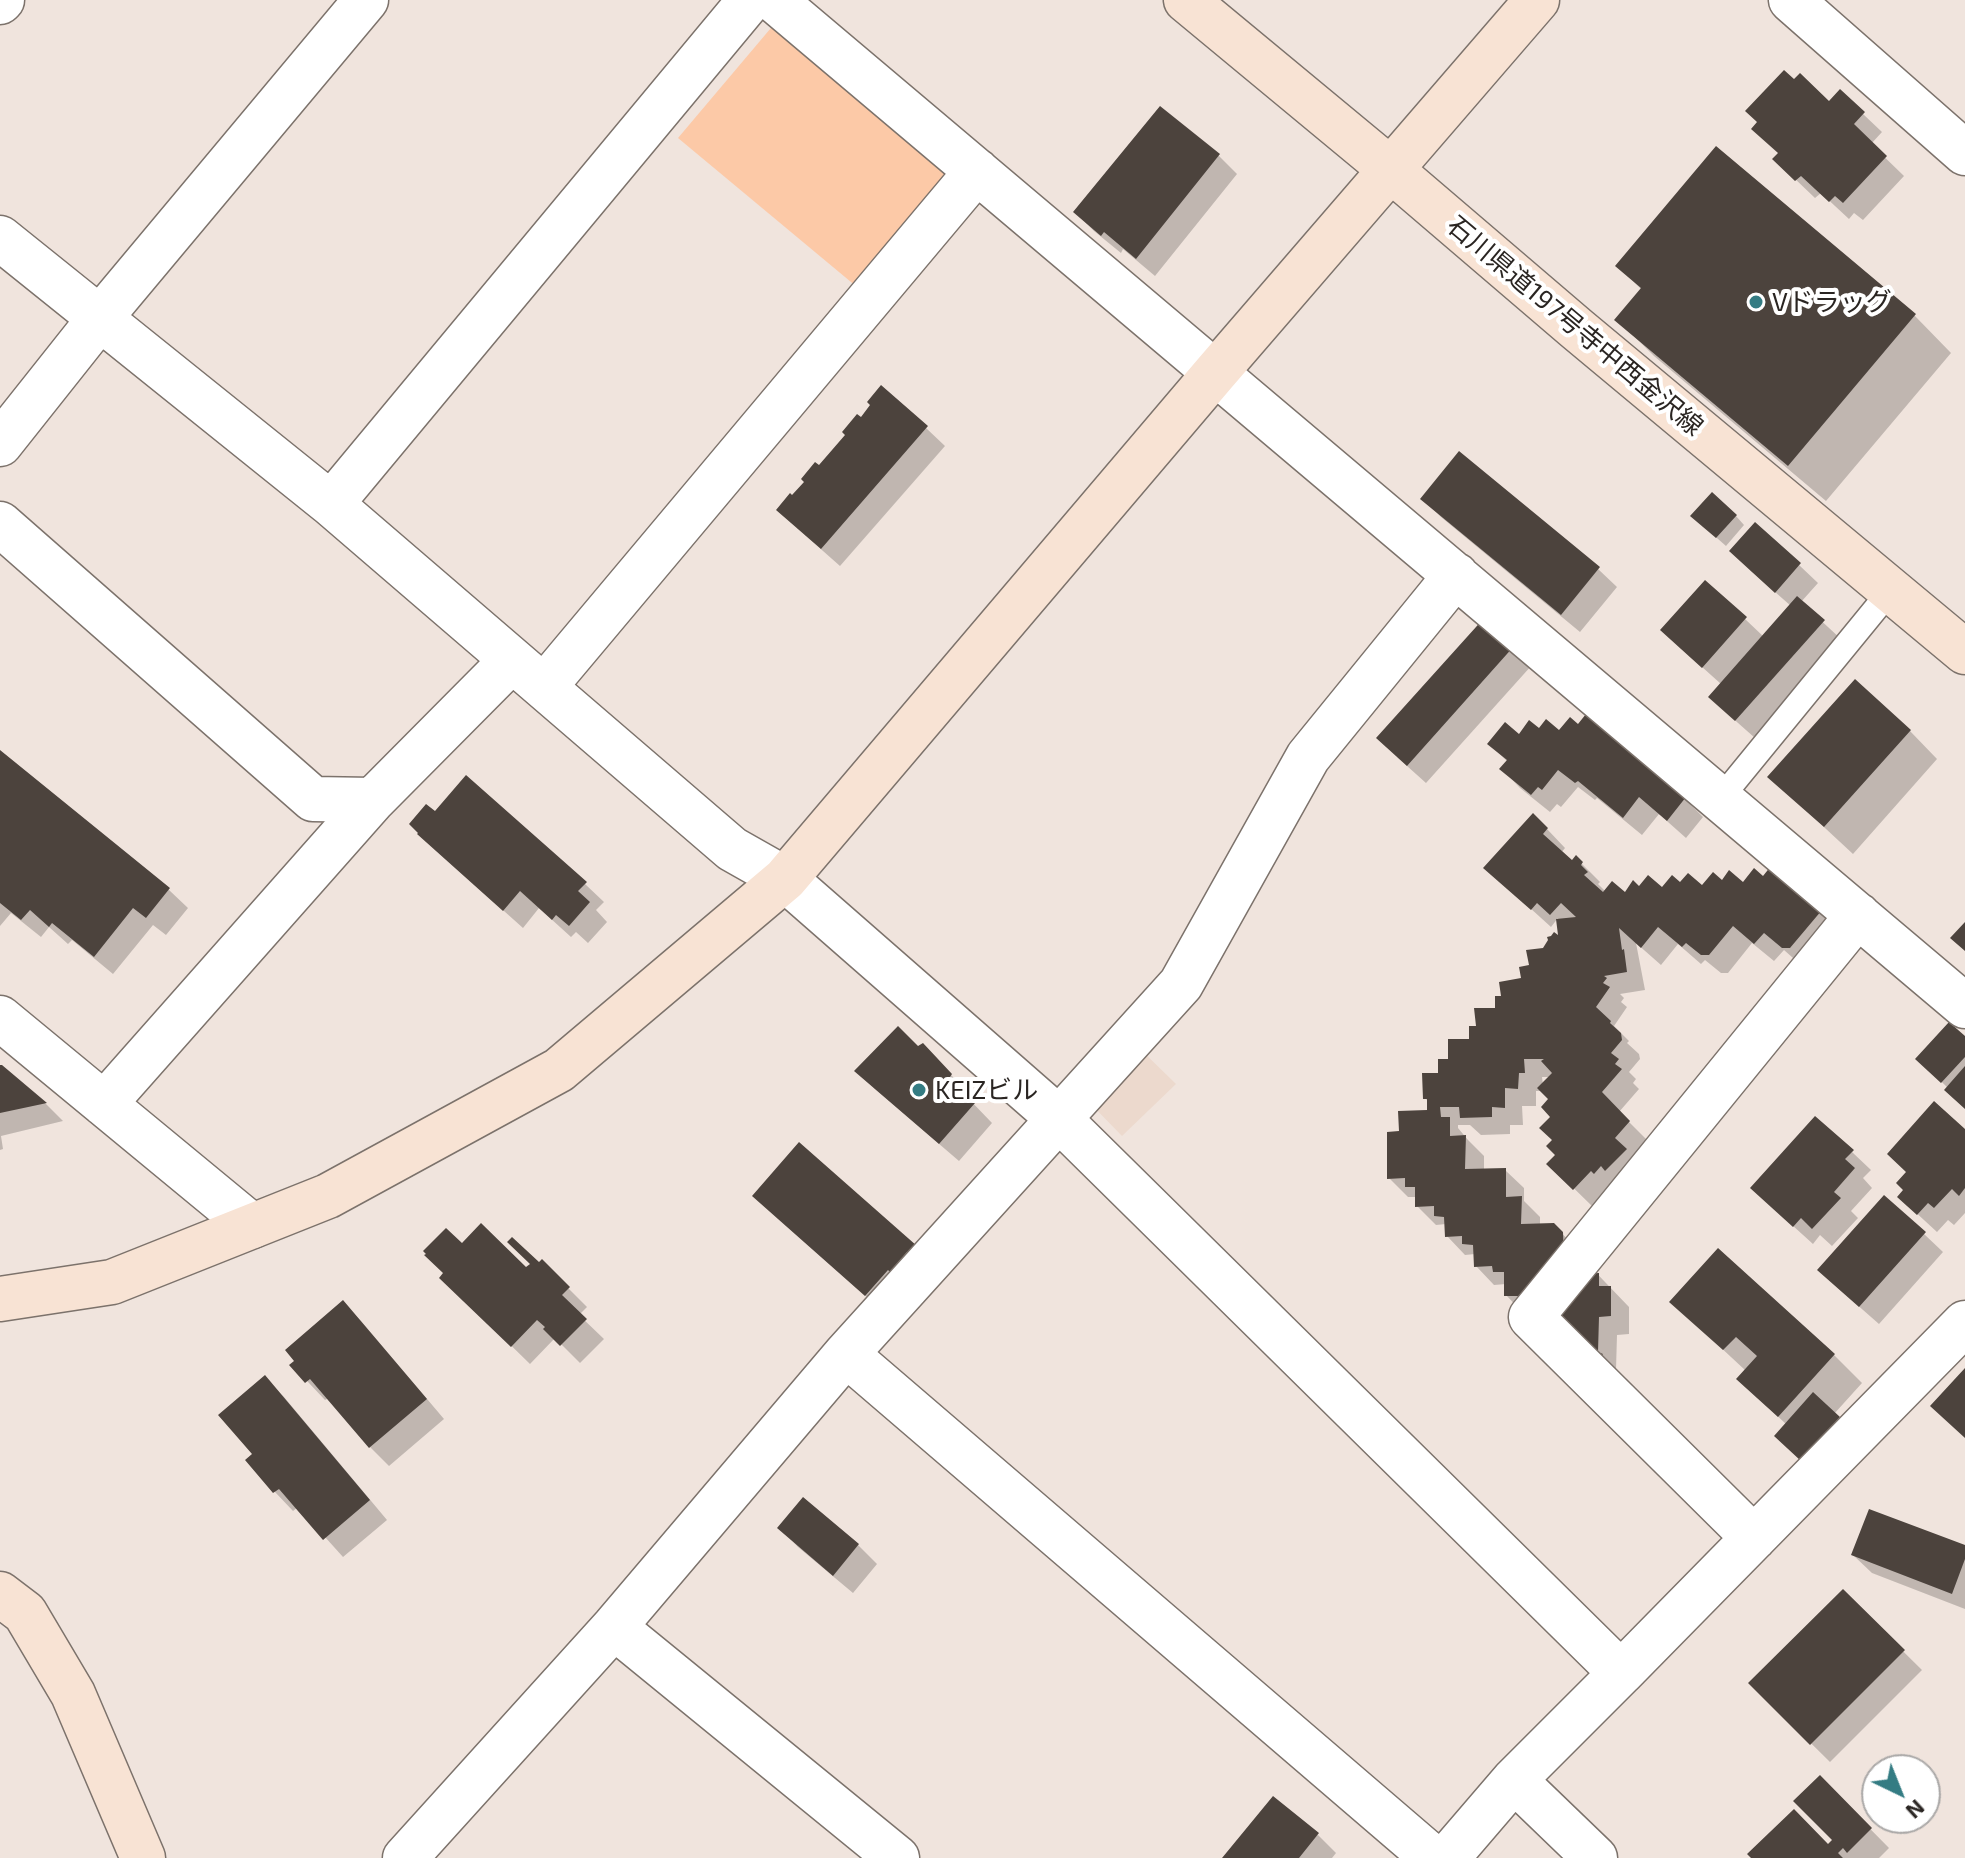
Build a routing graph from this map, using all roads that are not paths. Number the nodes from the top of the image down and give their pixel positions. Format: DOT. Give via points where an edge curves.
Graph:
graph roads {
  1 [pos="366,0"];
  2 [pos="750,0"];
  3 [pos="774,0"];
  4 [pos="1186,0"];
  5 [pos="1537,0"];
  6 [pos="1791,0"];
  7 [pos="1965,153"];
  8 [pos="1390,169"];
  9 [pos="977,171"];
  10 [pos="0,238"];
  11 [pos="100,318"];
  12 [pos="1215,373"];
  13 [pos="0,444"];
  14 [pos="331,504"];
  15 [pos="0,524"];
  16 [pos="1456,575"];
  17 [pos="1891,590"];
  18 [pos="1965,652"];
  19 [pos="528,673"];
  20 [pos="1720,799"];
  21 [pos="373,800"];
  22 [pos="785,879"];
  23 [pos="1858,915"];
  24 [pos="1965,1006"];
  25 [pos="0,1018"];
  26 [pos="104,1104"];
  27 [pos="1058,1118"];
  28 [pos="252,1226"];
  29 [pos="0,1299"];
  30 [pos="1965,1323"];
  31 [pos="846,1354"];
  32 [pos="1754,1538"];
  33 [pos="0,1594"];
  34 [pos="614,1627"];
  35 [pos="1621,1673"];
  36 [pos="1514,1780"];
  37 [pos="143,1858"];
  38 [pos="405,1858"];
  39 [pos="897,1858"];
  40 [pos="1433,1858"];
  41 [pos="1447,1858"];
  42 [pos="1595,1858"];
  1 -- 11 [label="street"];
  2 -- 14 [label="street"];
  3 -- 9 [label="street"];
  4 -- 8 [label="street, 石川県道197号寺中西金沢線"];
  5 -- 8 [label="street"];
  6 -- 7 [label="street"];
  8 -- 12 [label="street"];
  8 -- 17 [label="street, 石川県道197号寺中西金沢線"];
  9 -- 12 [label="street"];
  9 -- 19 [label="street"];
  10 -- 11 [label="street"];
  11 -- 13 [label="street"];
  11 -- 14 [label="street"];
  12 -- 16 [label="street"];
  12 -- 22 [label="street"];
  14 -- 19 [label="street"];
  15 -- 21 [label="street" via="313,799"];
  16 -- 20 [label="street"];
  16 -- 27 [label="street" via="1308,757 1181,984"];
  17 -- 18 [label="street, 石川県道197号寺中西金沢線"];
  17 -- 20 [label="lane"];
  19 -- 21 [label="street"];
  19 -- 22 [label="street" via="732,849"];
  20 -- 23 [label="street"];
  21 -- 26 [label="street"];
  22 -- 27 [label="street"];
  22 -- 28 [label="street" via="559,1070 328,1196"];
  23 -- 24 [label="street"];
  23 -- 32 [label="street" via="1531,1317"];
  25 -- 26 [label="street"];
  26 -- 28 [label="street"];
  27 -- 31 [label="street"];
  27 -- 35 [label="street"];
  28 -- 29 [label="street" via="112,1282"];
  30 -- 32 [label="street"];
  31 -- 34 [label="street"];
  31 -- 40 [label="street"];
  32 -- 35 [label="street"];
  33 -- 37 [label="street" via="25,1613 73,1694"];
  34 -- 38 [label="street"];
  34 -- 39 [label="street"];
  35 -- 36 [label="street"];
  36 -- 41 [label="street"];
  36 -- 42 [label="street"];
}
